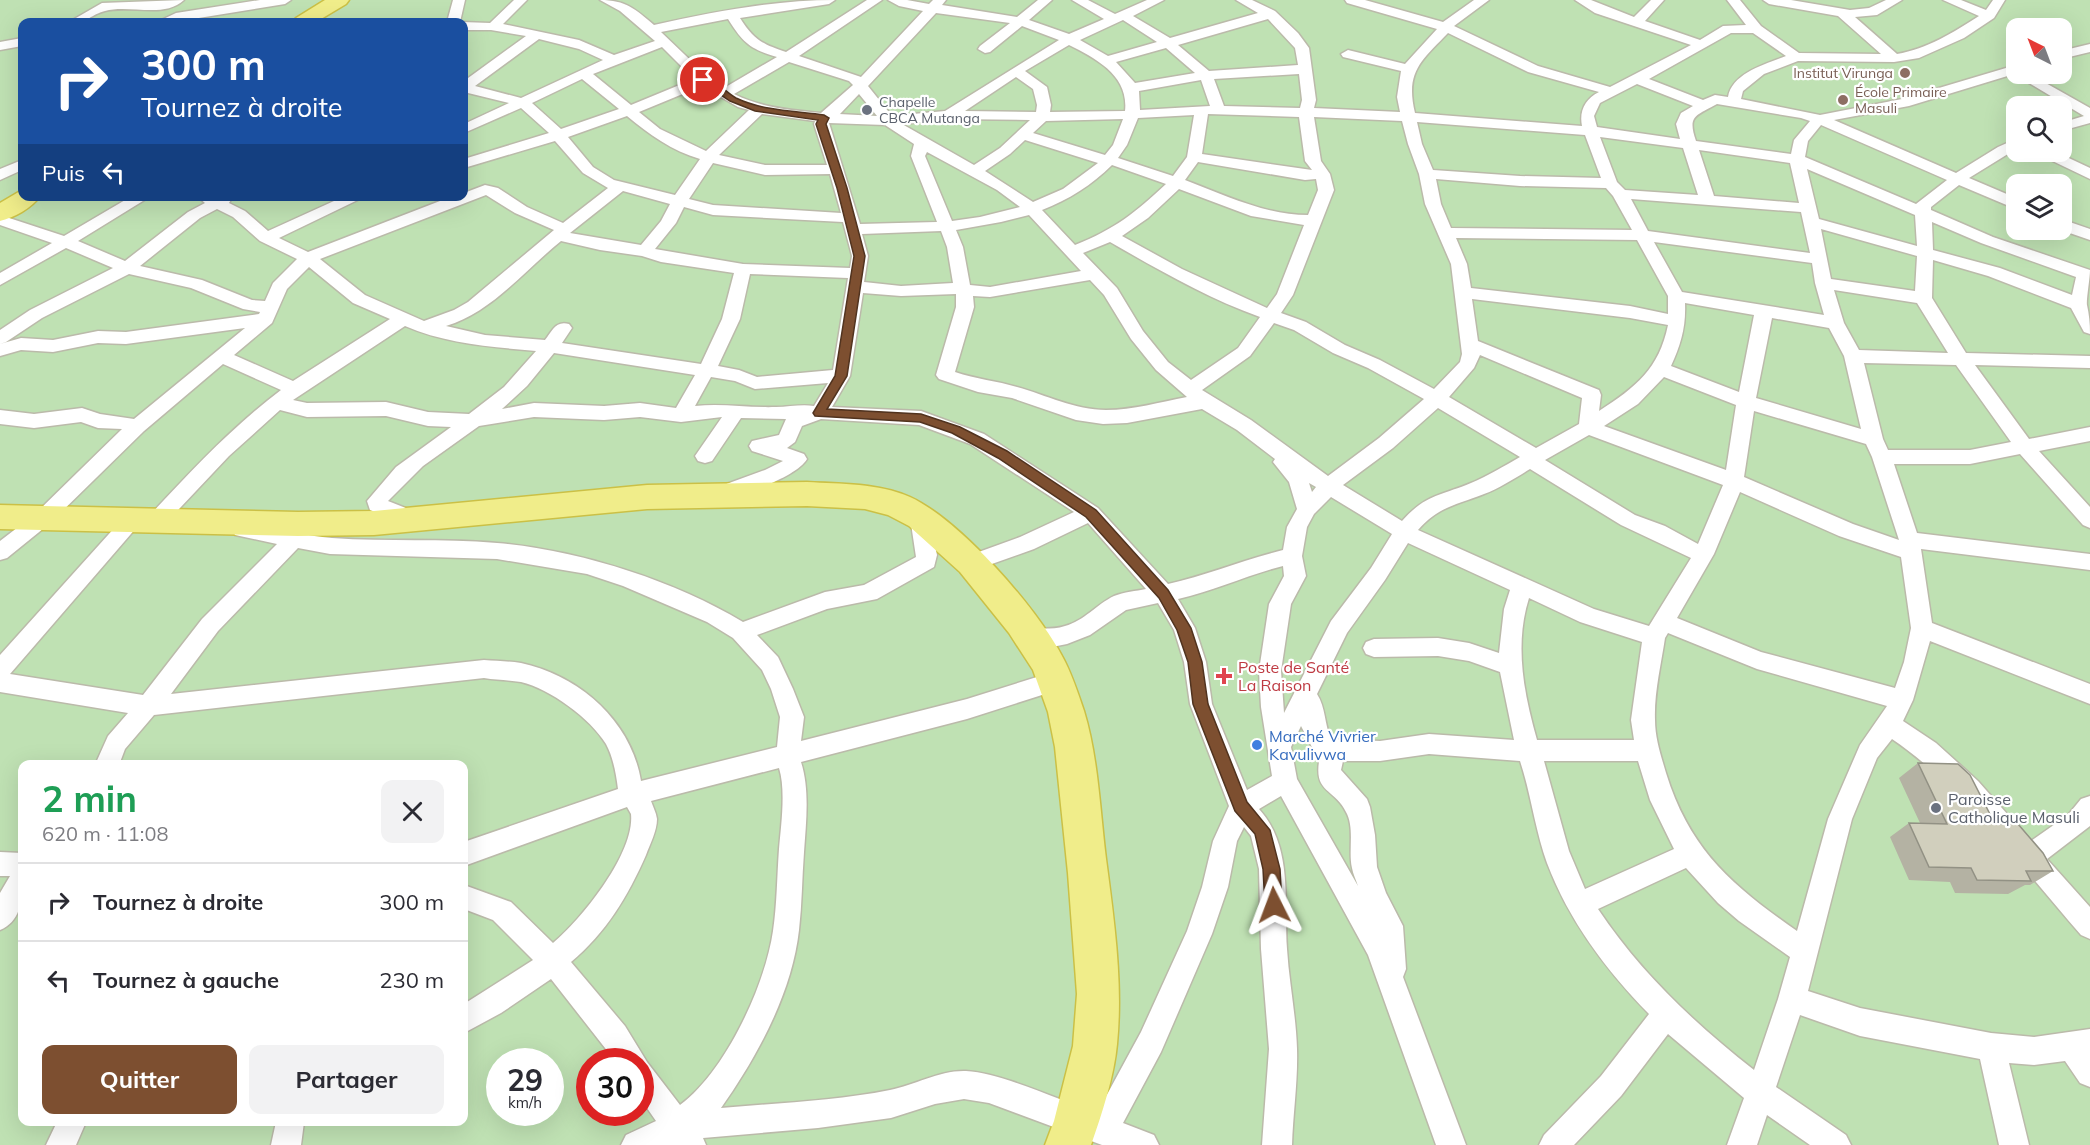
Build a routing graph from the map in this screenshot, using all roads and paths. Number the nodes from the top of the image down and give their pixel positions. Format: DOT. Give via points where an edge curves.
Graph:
graph roads {
  1 [pos="178,0"];
  2 [pos="285,0"];
  3 [pos="339,0"];
  4 [pos="459,0"];
  5 [pos="521,0"];
  6 [pos="606,0"];
  7 [pos="829,0"];
  8 [pos="876,0"];
  9 [pos="894,0"];
  10 [pos="1046,0"];
  11 [pos="1078,0"];
  12 [pos="1158,0"];
  13 [pos="1242,0"];
  14 [pos="1351,0"];
  15 [pos="1483,0"];
  16 [pos="1581,0"];
  17 [pos="1733,0"];
  18 [pos="1769,0"];
  19 [pos="1896,0"];
  20 [pos="1949,0"];
  21 [pos="1999,0"];
  22 [pos="1655,1"];
  23 [pos="1801,3"];
  24 [pos="936,4"];
  25 [pos="722,12"];
  26 [pos="1841,12"];
  27 [pos="1270,14"];
  28 [pos="1989,15"];
  29 [pos="1118,17"];
  30 [pos="83,18"];
  31 [pos="176,18"];
  32 [pos="310,18"];
  33 [pos="455,18"];
  34 [pos="1018,21"];
  35 [pos="1637,22"];
  36 [pos="495,25"];
  37 [pos="468,26"];
  38 [pos="1445,27"];
  39 [pos="1756,29"];
  40 [pos="652,30"];
  41 [pos="536,34"];
  42 [pos="1068,40"];
  43 [pos="664,42"];
  44 [pos="18,43"];
  45 [pos="1168,43"];
  46 [pos="1700,44"];
  47 [pos="0,46"];
  48 [pos="985,49"];
  49 [pos="2089,49"];
  50 [pos="2072,53"];
  51 [pos="1348,54"];
  52 [pos="1796,57"];
  53 [pos="787,58"];
  54 [pos="1894,58"];
  55 [pos="613,60"];
  56 [pos="1106,62"];
  57 [pos="1306,69"];
  58 [pos="1408,69"];
  59 [pos="1016,71"];
  60 [pos="583,73"];
  61 [pos="2006,74"];
  62 [pos="1206,75"];
  63 [pos="1636,78"];
  64 [pos="703,80"];
  65 [pos="468,84"];
  66 [pos="2039,84"];
  67 [pos="859,87"];
  68 [pos="468,88"];
  69 [pos="1132,88"];
  70 [pos="1609,91"];
  71 [pos="724,94"];
  72 [pos="1734,102"];
  73 [pos="523,103"];
  74 [pos="1703,105"];
  75 [pos="758,109"];
  76 [pos="1202,110"];
  77 [pos="627,111"];
  78 [pos="1219,111"];
  79 [pos="1133,113"];
  80 [pos="1306,114"];
  81 [pos="2090,114"];
  82 [pos="949,115"];
  83 [pos="1042,117"];
  84 [pos="1410,117"];
  85 [pos="824,118"];
  86 [pos="1819,119"];
  87 [pos="2090,119"];
  88 [pos="888,121"];
  89 [pos="2072,124"];
  90 [pos="468,127"];
  91 [pos="2072,127"];
  92 [pos="1591,131"];
  93 [pos="2090,132"];
  94 [pos="1024,135"];
  95 [pos="560,136"];
  96 [pos="922,143"];
  97 [pos="1687,144"];
  98 [pos="2006,148"];
  99 [pos="709,157"];
  100 [pos="1194,157"];
  101 [pos="1797,159"];
  102 [pos="1110,160"];
  103 [pos="2065,162"];
  104 [pos="468,163"];
  105 [pos="18,167"];
  106 [pos="835,169"];
  107 [pos="975,171"];
  108 [pos="1322,174"];
  109 [pos="1427,174"];
  110 [pos="2090,174"];
  111 [pos="0,175"];
  112 [pos="1956,178"];
  113 [pos="1176,182"];
  114 [pos="620,186"];
  115 [pos="468,188"];
  116 [pos="1615,189"];
  117 [pos="1707,199"];
  118 [pos="680,200"];
  119 [pos="2006,200"];
  120 [pos="20,201"];
  121 [pos="136,201"];
  122 [pos="213,201"];
  123 [pos="219,201"];
  124 [pos="348,201"];
  125 [pos="439,201"];
  126 [pos="1031,208"];
  127 [pos="1924,212"];
  128 [pos="0,214"];
  129 [pos="1810,215"];
  130 [pos="0,220"];
  131 [pos="1313,220"];
  132 [pos="852,223"];
  133 [pos="945,225"];
  134 [pos="2072,228"];
  135 [pos="560,232"];
  136 [pos="1445,233"];
  137 [pos="1641,235"];
  138 [pos="2090,235"];
  139 [pos="1111,236"];
  140 [pos="266,238"];
  141 [pos="66,242"];
  142 [pos="645,251"];
  143 [pos="1071,252"];
  144 [pos="1925,254"];
  145 [pos="308,258"];
  146 [pos="1820,259"];
  147 [pos="127,268"];
  148 [pos="742,269"];
  149 [pos="1092,274"];
  150 [pos="2088,275"];
  151 [pos="0,280"];
  152 [pos="856,280"];
  153 [pos="1823,283"];
  154 [pos="963,290"];
  155 [pos="1463,293"];
  156 [pos="1676,296"];
  157 [pos="1923,298"];
  158 [pos="2078,304"];
  159 [pos="1763,310"];
  160 [pos="268,313"];
  161 [pos="1271,315"];
  162 [pos="404,318"];
  163 [pos="1677,321"];
  164 [pos="1835,323"];
  165 [pos="423,327"];
  166 [pos="563,328"];
  167 [pos="2090,328"];
  168 [pos="0,338"];
  169 [pos="1470,344"];
  170 [pos="550,347"];
  171 [pos="0,350"];
  172 [pos="1853,356"];
  173 [pos="222,357"];
  174 [pos="1960,358"];
  175 [pos="2090,362"];
  176 [pos="1661,369"];
  177 [pos="705,370"];
  178 [pos="841,376"];
  179 [pos="295,389"];
  180 [pos="1592,395"];
  181 [pos="1197,396"];
  182 [pos="1437,398"];
  183 [pos="1746,402"];
  184 [pos="278,403"];
  185 [pos="1621,406"];
  186 [pos="736,411"];
  187 [pos="819,413"];
  188 [pos="681,415"];
  189 [pos="0,417"];
  190 [pos="472,421"];
  191 [pos="137,426"];
  192 [pos="1588,427"];
  193 [pos="2090,434"];
  194 [pos="1271,445"];
  195 [pos="2025,447"];
  196 [pos="1877,448"];
  197 [pos="705,456"];
  198 [pos="1532,458"];
  199 [pos="1734,481"];
  200 [pos="1330,485"];
  201 [pos="715,496"];
  202 [pos="1307,509"];
  203 [pos="1091,513"];
  204 [pos="0,517"];
  205 [pos="920,517"];
  206 [pos="42,519"];
  207 [pos="414,519"];
  208 [pos="2090,520"];
  209 [pos="144,521"];
  210 [pos="203,521"];
  211 [pos="1404,532"];
  212 [pos="293,540"];
  213 [pos="1910,546"];
  214 [pos="0,552"];
  215 [pos="1704,554"];
  216 [pos="1292,556"];
  217 [pos="2090,562"];
  218 [pos="972,563"];
  219 [pos="1522,586"];
  220 [pos="1164,594"];
  221 [pos="1923,628"];
  222 [pos="1658,629"];
  223 [pos="741,632"];
  224 [pos="1031,637"];
  225 [pos="1374,648"];
  226 [pos="1510,666"];
  227 [pos="0,670"];
  228 [pos="1056,681"];
  229 [pos="0,682"];
  230 [pos="2090,694"];
  231 [pos="1305,695"];
  232 [pos="1902,700"];
  233 [pos="148,706"];
  234 [pos="1889,724"];
  235 [pos="1279,747"];
  236 [pos="1647,750"];
  237 [pos="1333,751"];
  238 [pos="1529,751"];
  239 [pos="788,756"];
  240 [pos="109,760"];
  241 [pos="1285,781"];
  242 [pos="632,795"];
  243 [pos="1241,806"];
  244 [pos="2090,807"];
  245 [pos="468,853"];
  246 [pos="1690,854"];
  247 [pos="2030,856"];
  248 [pos="0,864"];
  249 [pos="18,865"];
  250 [pos="18,887"];
  251 [pos="468,898"];
  252 [pos="1581,904"];
  253 [pos="0,917"];
  254 [pos="2090,926"];
  255 [pos="1806,953"];
  256 [pos="553,962"];
  257 [pos="1396,996"];
  258 [pos="1792,999"];
  259 [pos="1667,1013"];
  260 [pos="468,1017"];
  261 [pos="2080,1044"];
  262 [pos="1991,1047"];
  263 [pos="623,1048"];
  264 [pos="2090,1073"];
  265 [pos="654,1093"];
  266 [pos="1759,1094"];
  267 [pos="70,1126"];
  268 [pos="289,1126"];
  269 [pos="1083,1132"];
  270 [pos="684,1136"];
  271 [pos="61,1145"];
  272 [pos="286,1145"];
  273 [pos="636,1145"];
  274 [pos="1144,1145"];
  275 [pos="1277,1145"];
  276 [pos="1451,1145"];
  277 [pos="1554,1145"];
  278 [pos="1742,1145"];
  279 [pos="1836,1145"];
  280 [pos="2014,1145"];
  1 -- 30 [label="street" via="164,5 102,7"];
  2 -- 31 [label="street"];
  3 -- 32 [label="highway"];
  4 -- 33 [label="street"];
  5 -- 36 [label="street"];
  6 -- 40 [label="street" via="630,6"];
  7 -- 25 [label="street"];
  8 -- 53 [label="street"];
  9 -- 24 [label="street"];
  10 -- 34 [label="street"];
  11 -- 29 [label="street"];
  12 -- 29 [label="street"];
  13 -- 27 [label="street"];
  14 -- 38 [label="street"];
  15 -- 38 [label="street"];
  16 -- 35 [label="street"];
  17 -- 39 [label="street"];
  18 -- 23 [label="street"];
  19 -- 26 [label="street" via="1872,12"];
  20 -- 28 [label="street"];
  21 -- 28 [label="street"];
  22 -- 35 [label="street"];
  23 -- 26 [label="street"];
  24 -- 34 [label="street"];
  24 -- 67 [label="street"];
  25 -- 40 [label="street"];
  25 -- 53 [label="street" via="750,42"];
  26 -- 54 [label="street"];
  27 -- 45 [label="street"];
  27 -- 57 [label="street" via="1302,48"];
  28 -- 54 [label="street" via="1959,35 1914,55"];
  29 -- 42 [label="street"];
  29 -- 45 [label="street"];
  34 -- 42 [label="street"];
  34 -- 48 [label="street"];
  35 -- 46 [label="street"];
  36 -- 37 [label="street"];
  36 -- 41 [label="street"];
  38 -- 58 [label="street"];
  38 -- 70 [label="street" via="1533,69"];
  39 -- 46 [label="street" via="1728,29"];
  39 -- 52 [label="street"];
  40 -- 43 [label="street"];
  41 -- 55 [label="street" via="584,44"];
  41 -- 65 [label="street"];
  42 -- 56 [label="street"];
  42 -- 59 [label="street"];
  43 -- 55 [label="street"];
  43 -- 64 [label="street"];
  44 -- 47 [label="street"];
  45 -- 56 [label="street"];
  45 -- 62 [label="street"];
  46 -- 63 [label="street" via="1669,64"];
  49 -- 50 [label="street"];
  51 -- 58 [label="street"];
  52 -- 54 [label="street"];
  52 -- 72 [label="street" via="1760,71 1737,89"];
  53 -- 67 [label="street" via="850,76"];
  53 -- 71 [label="street"];
  55 -- 60 [label="street"];
  56 -- 69 [label="street"];
  57 -- 62 [label="street"];
  57 -- 80 [label="street" via="1310,100"];
  58 -- 84 [label="street" via="1404,97"];
  59 -- 82 [label="street"];
  59 -- 83 [label="street" via="1040,87"];
  60 -- 73 [label="street"];
  60 -- 77 [label="street"];
  61 -- 86 [label="street" via="1904,103"];
  62 -- 69 [label="street"];
  62 -- 78 [label="street"];
  63 -- 70 [label="street"];
  63 -- 74 [label="street"];
  64 -- 71 [label="street"];
  64 -- 77 [label="street"];
  66 -- 81 [label="street"];
  67 -- 85 [label="street"];
  67 -- 88 [label="street"];
  68 -- 73 [label="street"];
  69 -- 79 [label="street"];
  70 -- 92 [label="street" via="1590,107 1587,116"];
  71 -- 75 [label="street"];
  72 -- 74 [label="street" via="1715,99"];
  72 -- 86 [label="street"];
  73 -- 90 [label="street"];
  73 -- 95 [label="street"];
  74 -- 97 [label="street" via="1686,116 1683,124"];
  75 -- 85 [label="street"];
  75 -- 99 [label="street"];
  76 -- 78 [label="street"];
  76 -- 79 [label="street"];
  76 -- 100 [label="street"];
  77 -- 95 [label="street"];
  77 -- 99 [label="street" via="655,132"];
  78 -- 80 [label="street"];
  79 -- 83 [label="street"];
  79 -- 102 [label="street" via="1126,135"];
  80 -- 84 [label="street"];
  80 -- 108 [label="street" via="1313,161"];
  82 -- 83 [label="street"];
  82 -- 88 [label="street"];
  83 -- 94 [label="street"];
  84 -- 92 [label="street"];
  84 -- 109 [label="street"];
  85 -- 88 [label="street"];
  85 -- 106 [label="street" via="821,124"];
  86 -- 101 [label="street" via="1801,140"];
  86 -- 112 [label="street"];
  87 -- 89 [label="street"];
  88 -- 96 [label="street"];
  91 -- 93 [label="street"];
  92 -- 97 [label="street"];
  92 -- 116 [label="street"];
  94 -- 102 [label="street"];
  94 -- 107 [label="street"];
  95 -- 104 [label="street"];
  95 -- 114 [label="street" via="588,170"];
  96 -- 107 [label="street"];
  96 -- 133 [label="street" via="918,156"];
  97 -- 101 [label="street"];
  97 -- 117 [label="street"];
  98 -- 112 [label="street"];
  99 -- 106 [label="street" via="765,170"];
  99 -- 118 [label="street"];
  100 -- 108 [label="street" via="1305,175"];
  100 -- 113 [label="street"];
  101 -- 127 [label="street"];
  101 -- 129 [label="street"];
  102 -- 113 [label="street"];
  102 -- 126 [label="street" via="1087,181"];
  103 -- 110 [label="street"];
  105 -- 111 [label="street"];
  106 -- 132 [label="street"];
  107 -- 126 [label="street"];
  108 -- 131 [label="street" via="1326,190"];
  109 -- 116 [label="street"];
  109 -- 136 [label="street" via="1433,204"];
  112 -- 119 [label="street"];
  112 -- 127 [label="street" via="1923,207"];
  113 -- 131 [label="street" via="1257,213"];
  113 -- 139 [label="street" via="1142,215"];
  114 -- 118 [label="street"];
  114 -- 135 [label="street"];
  115 -- 135 [label="street" via="493,191"];
  116 -- 117 [label="street"];
  116 -- 137 [label="street"];
  117 -- 129 [label="street"];
  118 -- 132 [label="street" via="713,210"];
  118 -- 142 [label="street" via="668,223"];
  120 -- 128 [label="highway"];
  121 -- 141 [label="street"];
  122 -- 147 [label="street"];
  123 -- 140 [label="street"];
  124 -- 140 [label="street"];
  125 -- 145 [label="street"];
  126 -- 133 [label="street" via="997,219"];
  126 -- 143 [label="street"];
  127 -- 144 [label="street"];
  127 -- 150 [label="street" via="1987,240"];
  129 -- 144 [label="street"];
  129 -- 146 [label="street"];
  130 -- 141 [label="street"];
  131 -- 161 [label="street" via="1285,295"];
  132 -- 133 [label="street"];
  132 -- 152 [label="street" via="860,256"];
  133 -- 154 [label="street" via="955,247"];
  134 -- 138 [label="street"];
  135 -- 142 [label="street" via="600,245"];
  135 -- 165 [label="street" via="499,289 460,316"];
  136 -- 137 [label="street"];
  136 -- 155 [label="street" via="1459,264"];
  137 -- 146 [label="street"];
  137 -- 156 [label="street"];
  139 -- 143 [label="street"];
  139 -- 161 [label="street" via="1176,273"];
  140 -- 145 [label="street"];
  141 -- 147 [label="street"];
  141 -- 151 [label="street"];
  142 -- 148 [label="street"];
  143 -- 149 [label="street"];
  144 -- 157 [label="street"];
  144 -- 158 [label="street" via="1994,272"];
  145 -- 160 [label="street" via="279,287"];
  145 -- 162 [label="street" via="359,299"];
  146 -- 153 [label="street"];
  147 -- 160 [label="street" via="196,284"];
  147 -- 168 [label="street" via="36,314"];
  148 -- 152 [label="street"];
  148 -- 177 [label="street" via="731,319"];
  149 -- 154 [label="street" via="1007,290"];
  149 -- 181 [label="street" via="1114,297 1154,356"];
  150 -- 158 [label="street"];
  152 -- 154 [label="street" via="901,291"];
  152 -- 178 [label="street"];
  153 -- 157 [label="street"];
  153 -- 164 [label="street"];
  154 -- 181 [label="street" via="965,307 945,375 1076,413 1103,417 1188,403"];
  155 -- 163 [label="street"];
  155 -- 169 [label="street"];
  156 -- 159 [label="street"];
  156 -- 163 [label="street"];
  157 -- 174 [label="street"];
  158 -- 167 [label="street"];
  159 -- 164 [label="street"];
  159 -- 183 [label="street"];
  160 -- 171 [label="street" via="126,338 98,337 53,346 21,344"];
  160 -- 173 [label="street"];
  161 -- 181 [label="street" via="1244,352"];
  161 -- 182 [label="street" via="1300,326"];
  162 -- 165 [label="street"];
  162 -- 179 [label="street"];
  163 -- 176 [label="street"];
  164 -- 172 [label="street"];
  165 -- 170 [label="street" via="485,341"];
  166 -- 170 [label="street"];
  169 -- 180 [label="street"];
  169 -- 182 [label="street" via="1468,364"];
  170 -- 177 [label="street"];
  170 -- 190 [label="street" via="508,393"];
  172 -- 174 [label="street"];
  172 -- 196 [label="street"];
  173 -- 179 [label="street"];
  173 -- 191 [label="street"];
  174 -- 175 [label="street"];
  174 -- 195 [label="street"];
  176 -- 183 [label="street"];
  176 -- 185 [label="street"];
  177 -- 178 [label="street" via="755,383"];
  177 -- 188 [label="street"];
  178 -- 187 [label="street"];
  179 -- 184 [label="street"];
  180 -- 185 [label="street"];
  180 -- 192 [label="street"];
  181 -- 194 [label="street"];
  182 -- 198 [label="street"];
  182 -- 200 [label="street"];
  183 -- 196 [label="street"];
  183 -- 199 [label="street"];
  184 -- 190 [label="street" via="307,410 386,409 428,419"];
  184 -- 209 [label="street"];
  185 -- 192 [label="street"];
  186 -- 187 [label="street"];
  186 -- 188 [label="street"];
  186 -- 197 [label="street"];
  187 -- 201 [label="street" via="794,422 786,441 759,446 793,457 795,462"];
  187 -- 203 [label="street" via="921,418 956,430 1003,454"];
  188 -- 190 [label="street" via="639,410 534,410"];
  189 -- 191 [label="street" via="34,421 82,415"];
  190 -- 207 [label="street" via="426,451 377,501 377,505"];
  191 -- 206 [label="street"];
  192 -- 198 [label="street"];
  192 -- 199 [label="street"];
  193 -- 195 [label="street"];
  194 -- 200 [label="street"];
  194 -- 202 [label="street" via="1298,479"];
  195 -- 196 [label="street" via="1970,457"];
  195 -- 208 [label="street"];
  196 -- 213 [label="street"];
  198 -- 211 [label="street" via="1477,489 1439,501"];
  198 -- 215 [label="street" via="1628,520"];
  199 -- 213 [label="street" via="1846,530"];
  199 -- 215 [label="street"];
  200 -- 202 [label="street"];
  200 -- 211 [label="street"];
  201 -- 205 [label="highway" via="849,495 897,505"];
  201 -- 207 [label="highway" via="609,500"];
  202 -- 216 [label="street" via="1297,527"];
  203 -- 218 [label="street"];
  203 -- 220 [label="street"];
  204 -- 206 [label="highway"];
  205 -- 218 [label="highway"];
  205 -- 223 [label="street" via="927,561 869,593 825,601"];
  206 -- 209 [label="highway"];
  206 -- 214 [label="street"];
  207 -- 210 [label="highway" via="298,524"];
  209 -- 210 [label="highway"];
  209 -- 227 [label="street"];
  210 -- 212 [label="street"];
  211 -- 219 [label="street"];
  211 -- 231 [label="street" via="1339,627"];
  212 -- 223 [label="street" via="330,546 497,551 587,566 648,587"];
  212 -- 233 [label="street" via="210,625"];
  213 -- 217 [label="street"];
  213 -- 221 [label="street"];
  215 -- 222 [label="street"];
  216 -- 220 [label="street"];
  216 -- 235 [label="street" via="1294,576 1280,604 1270,671"];
  218 -- 224 [label="highway"];
  219 -- 222 [label="street" via="1588,616"];
  219 -- 226 [label="street" via="1514,606"];
  220 -- 224 [label="street" via="1120,603 1067,636"];
  220 -- 243 [label="street" via="1184,628 1195,662 1201,704"];
  221 -- 230 [label="street"];
  221 -- 232 [label="street"];
  222 -- 232 [label="street"];
  222 -- 236 [label="street" via="1643,720"];
  223 -- 239 [label="street" via="770,664 782,689 792,717"];
  224 -- 228 [label="highway"];
  225 -- 226 [label="street" via="1427,646 1466,650"];
  226 -- 238 [label="street" via="1516,711"];
  228 -- 239 [label="street" via="968,710"];
  228 -- 269 [label="highway" via="1073,747 1098,994"];
  229 -- 233 [label="street"];
  231 -- 235 [label="street"];
  231 -- 237 [label="street" via="1311,704 1313,726 1323,746"];
  232 -- 234 [label="street"];
  233 -- 240 [label="street" via="116,743"];
  233 -- 242 [label="street" via="484,669 522,674 556,687 585,705 609,727 622,749"];
  234 -- 247 [label="street" via="1928,750"];
  234 -- 255 [label="street" via="1868,752 1840,819"];
  235 -- 241 [label="street"];
  236 -- 238 [label="street"];
  236 -- 246 [label="street" via="1662,800"];
  237 -- 238 [label="street" via="1380,751 1429,744"];
  237 -- 257 [label="street" via="1331,778 1358,807 1364,867 1390,926"];
  238 -- 252 [label="street" via="1561,864"];
  239 -- 242 [label="street"];
  239 -- 270 [label="street" via="793,773 794,816 786,932 772,988 725,1078"];
  241 -- 243 [label="street"];
  241 -- 257 [label="street" via="1379,949"];
  242 -- 245 [label="street"];
  242 -- 256 [label="street" via="642,804 645,814 628,870 583,934"];
  243 -- 269 [label="street" via="1225,841 1199,934 1151,1042"];
  243 -- 275 [label="street" via="1262,830 1272,869 1274,949 1284,1049"];
  244 -- 247 [label="street" via="2077,823"];
  246 -- 252 [label="street"];
  246 -- 255 [label="street" via="1748,912"];
  247 -- 254 [label="street"];
  248 -- 249 [label="street"];
  250 -- 253 [label="street"];
  251 -- 256 [label="street" via="502,911"];
  252 -- 259 [label="street" via="1618,959"];
  255 -- 258 [label="street"];
  256 -- 260 [label="street"];
  256 -- 263 [label="street"];
  257 -- 276 [label="street"];
  258 -- 262 [label="street" via="1860,1022"];
  258 -- 266 [label="street"];
  259 -- 266 [label="street"];
  259 -- 277 [label="street" via="1611,1086"];
  261 -- 262 [label="street" via="2034,1051"];
  261 -- 264 [label="street"];
  262 -- 280 [label="street"];
  265 -- 270 [label="street"];
  266 -- 278 [label="street"];
  266 -- 279 [label="street"];
  267 -- 271 [label="street"];
  268 -- 272 [label="street"];
  269 -- 270 [label="street" via="989,1089 964,1085 880,1106"];
  269 -- 274 [label="street"];
  270 -- 273 [label="street"];
}
